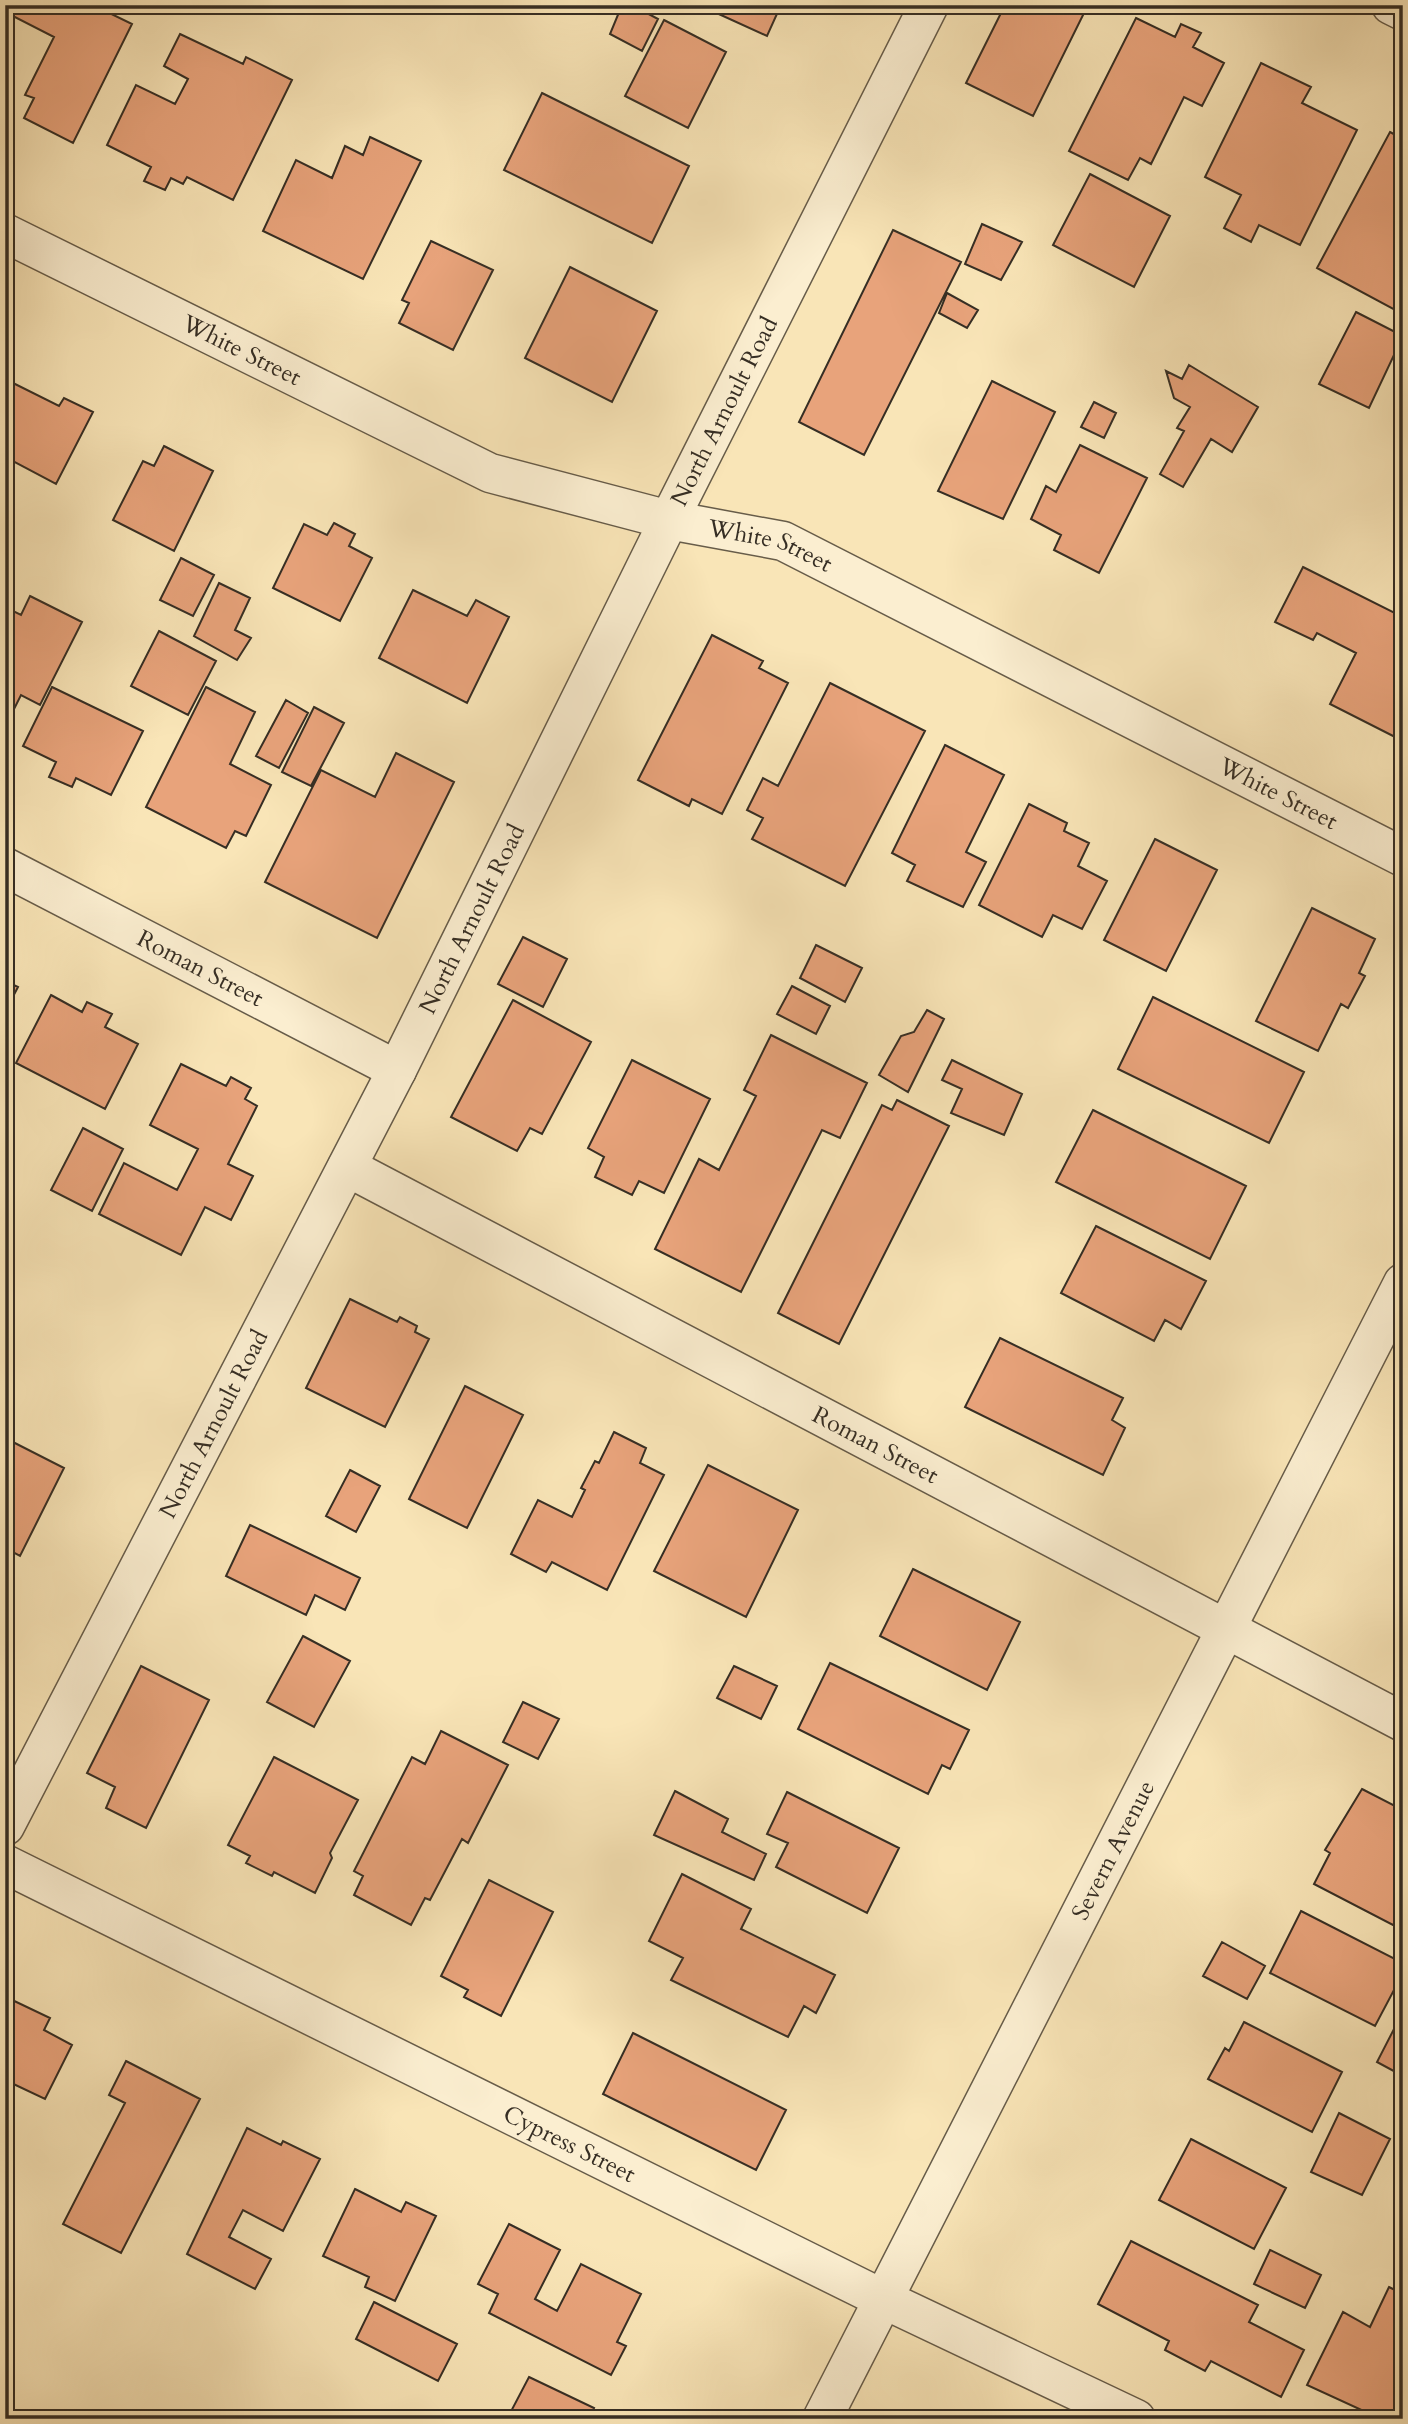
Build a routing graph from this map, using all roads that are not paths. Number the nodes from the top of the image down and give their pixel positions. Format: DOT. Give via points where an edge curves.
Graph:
graph roads {
  1 [pos="929,5"];
  2 [pos="1391,5"];
  3 [pos="1403,11"];
  4 [pos="5,233"];
  5 [pos="668,520"];
  6 [pos="1403,857"];
  7 [pos="5,867"];
  8 [pos="397,1070"];
  9 [pos="347,1167"];
  10 [pos="1403,1283"];
  11 [pos="1224,1629"];
  12 [pos="1403,1722"];
  13 [pos="5,1826"];
  14 [pos="5,1864"];
  15 [pos="883,2299"];
  16 [pos="822,2419"];
  17 [pos="1136,2419"];
  1 -- 5 [label="street, North Arnoult Road"];
  2 -- 3 [label="street"];
  4 -- 5 [label="street, White Street" via="490,473"];
  5 -- 6 [label="street, White Street" via="783,541"];
  5 -- 8 [label="street, North Arnoult Road"];
  7 -- 8 [label="street, Roman Street"];
  8 -- 9 [label="street, North Arnoult Road"];
  9 -- 11 [label="street, Roman Street"];
  9 -- 13 [label="street, North Arnoult Road"];
  10 -- 11 [label="street, Severn Avenue"];
  11 -- 12 [label="street, Roman Street"];
  11 -- 15 [label="street, Severn Avenue"];
  14 -- 15 [label="street, Cypress Street"];
  15 -- 16 [label="street, Severn Avenue"];
  15 -- 17 [label="street, Cypress Street"];
}
